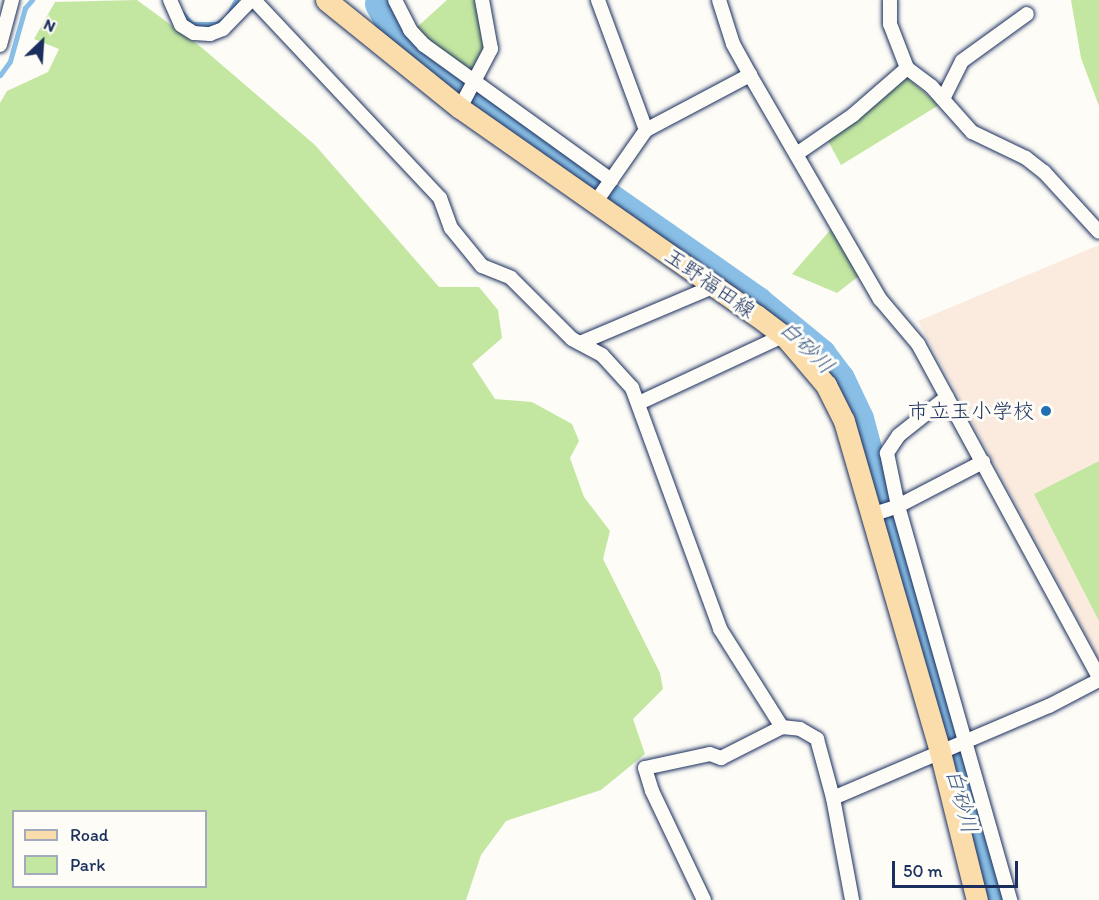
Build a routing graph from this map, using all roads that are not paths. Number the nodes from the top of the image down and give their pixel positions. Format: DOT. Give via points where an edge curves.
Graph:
graph roads {
  1 [pos="12,0"];
  2 [pos="170,0"];
  3 [pos="253,0"];
  4 [pos="326,0"];
  5 [pos="395,0"];
  6 [pos="482,0"];
  7 [pos="598,0"];
  8 [pos="718,0"];
  9 [pos="890,0"];
  10 [pos="1027,14"];
  11 [pos="0,45"];
  12 [pos="907,68"];
  13 [pos="750,75"];
  14 [pos="473,85"];
  15 [pos="943,99"];
  16 [pos="462,105"];
  17 [pos="646,130"];
  18 [pos="798,153"];
  19 [pos="604,191"];
  20 [pos="1099,232"];
  21 [pos="715,286"];
  22 [pos="783,336"];
  23 [pos="580,344"];
  24 [pos="947,397"];
  25 [pos="639,403"];
  26 [pos="983,462"];
  27 [pos="885,510"];
  28 [pos="1098,681"];
  29 [pos="782,728"];
  30 [pos="963,743"];
  31 [pos="943,751"];
  32 [pos="833,798"];
  33 [pos="704,900"];
  34 [pos="852,900"];
  35 [pos="977,900"];
  36 [pos="1010,900"];
  1 -- 11 [label="street"];
  2 -- 3 [label="street" via="181,25 194,33 210,34 223,29"];
  3 -- 23 [label="street" via="440,198 451,228 482,266 511,278"];
  4 -- 16 [label="main road, 玉野福田線"];
  5 -- 14 [label="street" via="410,30"];
  6 -- 14 [label="street" via="491,49"];
  7 -- 17 [label="street"];
  8 -- 13 [label="street" via="733,44"];
  9 -- 12 [label="street" via="890,24"];
  10 -- 15 [label="street" via="962,61"];
  12 -- 15 [label="street"];
  12 -- 18 [label="street" via="853,115"];
  13 -- 17 [label="street"];
  13 -- 18 [label="street"];
  14 -- 16 [label="street"];
  14 -- 19 [label="street"];
  15 -- 20 [label="street" via="972,132 1026,158 1044,172"];
  16 -- 19 [label="main road, 玉野福田線"];
  17 -- 19 [label="street"];
  18 -- 24 [label="street" via="868,279 918,344"];
  19 -- 21 [label="main road, 玉野福田線"];
  21 -- 22 [label="main road, 玉野福田線"];
  21 -- 23 [label="street"];
  22 -- 25 [label="street"];
  22 -- 27 [label="main road, 玉野福田線" via="826,385"];
  23 -- 25 [label="street" via="602,355 632,388"];
  24 -- 26 [label="street"];
  24 -- 27 [label="street" via="899,435 887,453"];
  25 -- 29 [label="street" via="720,629"];
  26 -- 27 [label="street"];
  26 -- 28 [label="street"];
  27 -- 30 [label="street"];
  27 -- 31 [label="main road, 玉野福田線"];
  28 -- 30 [label="street"];
  29 -- 32 [label="street" via="800,729 817,740"];
  29 -- 33 [label="street" via="721,758 710,754 645,768 651,791"];
  30 -- 31 [label="street"];
  30 -- 36 [label="street"];
  31 -- 32 [label="street"];
  31 -- 35 [label="main road, 玉野福田線"];
  32 -- 34 [label="street"];
}
